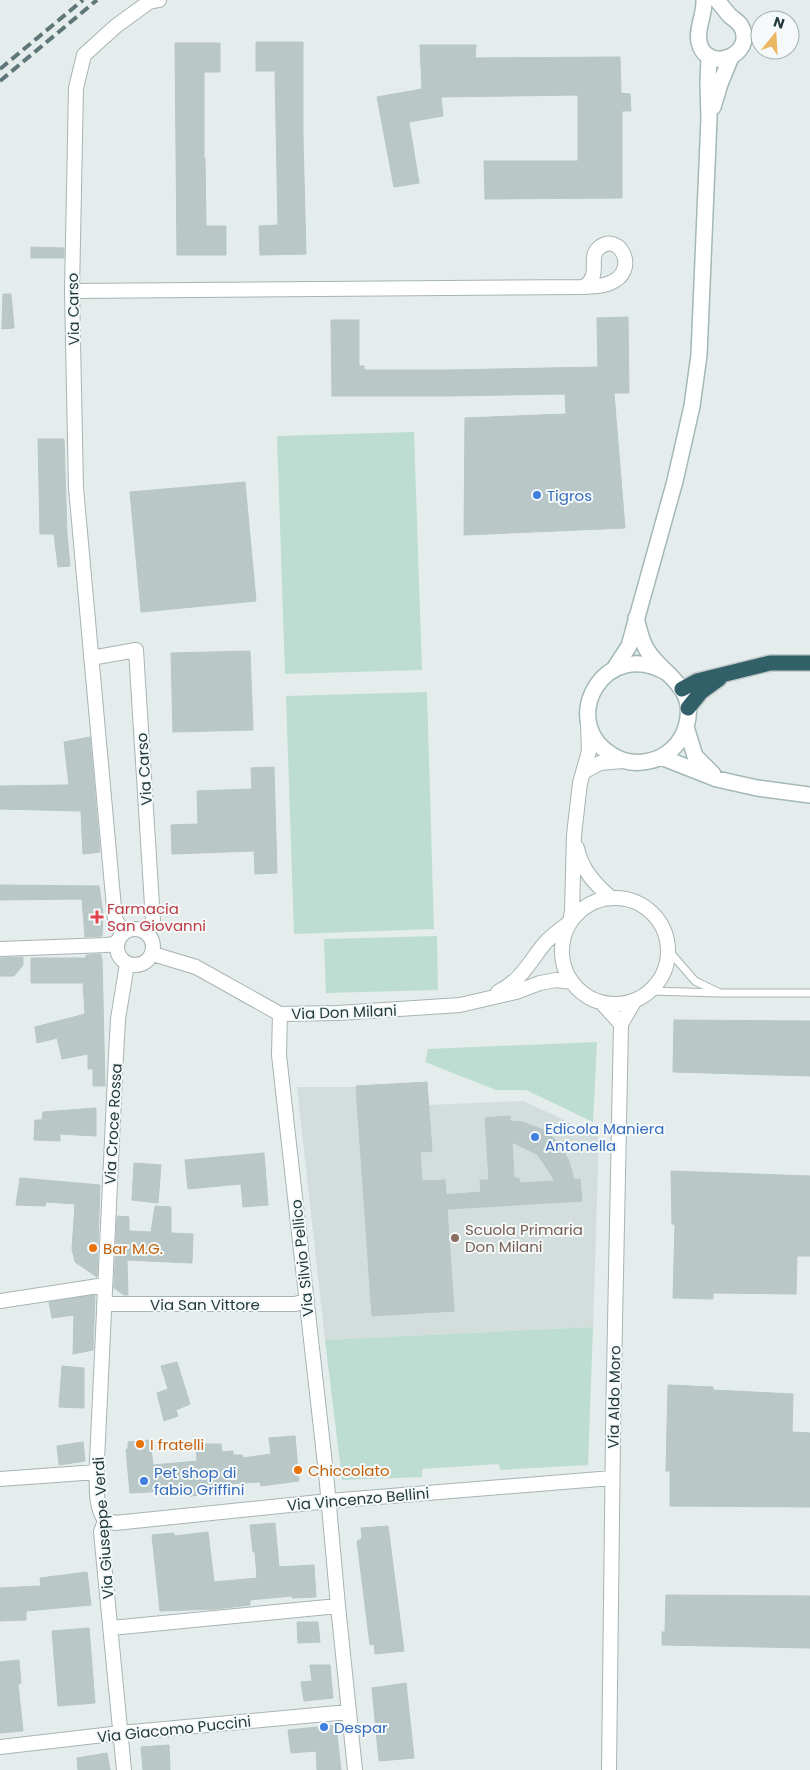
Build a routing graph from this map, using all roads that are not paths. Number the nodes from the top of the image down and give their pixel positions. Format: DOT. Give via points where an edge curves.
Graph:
graph roads {
  1 [pos="159,0"];
  2 [pos="704,0"];
  3 [pos="717,0"];
  4 [pos="731,16"];
  5 [pos="701,25"];
  6 [pos="709,56"];
  7 [pos="732,57"];
  8 [pos="709,118"];
  9 [pos="584,287"];
  10 [pos="72,291"];
  11 [pos="636,618"];
  12 [pos="90,658"];
  13 [pos="810,663"];
  14 [pos="614,669"];
  15 [pos="669,674"];
  16 [pos="726,674"];
  17 [pos="682,689"];
  18 [pos="688,708"];
  19 [pos="588,718"];
  20 [pos="686,727"];
  21 [pos="662,757"];
  22 [pos="623,761"];
  23 [pos="585,772"];
  24 [pos="717,779"];
  25 [pos="810,795"];
  26 [pos="574,835"];
  27 [pos="611,898"];
  28 [pos="570,922"];
  29 [pos="146,932"];
  30 [pos="121,938"];
  31 [pos="0,949"];
  32 [pos="669,951"];
  33 [pos="153,954"];
  34 [pos="127,964"];
  35 [pos="572,982"];
  36 [pos="650,991"];
  37 [pos="810,993"];
  38 [pos="720,994"];
  39 [pos="488,998"];
  40 [pos="635,1000"];
  41 [pos="601,1002"];
  42 [pos="280,1014"];
  43 [pos="621,1024"];
  44 [pos="105,1284"];
  45 [pos="0,1301"];
  46 [pos="306,1302"];
  47 [pos="104,1304"];
  48 [pos="97,1472"];
  49 [pos="612,1478"];
  50 [pos="0,1479"];
  51 [pos="329,1501"];
  52 [pos="105,1520"];
  53 [pos="338,1606"];
  54 [pos="111,1628"];
  55 [pos="348,1712"];
  56 [pos="121,1733"];
  57 [pos="0,1747"];
  58 [pos="124,1770"];
  59 [pos="355,1770"];
  60 [pos="609,1770"];
  1 -- 10 [label="street, Via Carso" via="149,2 116,26 84,55 76,88"];
  2 -- 5 [label="street"];
  3 -- 4 [label="street"];
  4 -- 5 [label="street" via="714,15"];
  4 -- 7 [label="street" via="743,33 740,50"];
  5 -- 6 [label="street" via="699,44"];
  6 -- 7 [label="street" via="720,60"];
  6 -- 8 [label="street"];
  7 -- 8 [label="street"];
  8 -- 11 [label="street" via="699,355 692,406 675,481"];
  9 -- 10 [label="street"];
  10 -- 12 [label="street, Via Carso" via="76,488"];
  11 -- 14 [label="street" via="629,646"];
  11 -- 15 [label="street" via="647,650"];
  12 -- 29 [label="street, Via Carso" via="136,650 153,920"];
  12 -- 30 [label="street, Via Carso" via="116,919"];
  13 -- 16 [label="highway" via="770,663"];
  14 -- 15 [label="street" via="642,663"];
  14 -- 19 [label="street" via="599,681 594,690"];
  15 -- 17 [label="street"];
  16 -- 17 [label="highway" via="697,681"];
  16 -- 18 [label="highway" via="701,692"];
  17 -- 18 [label="street"];
  18 -- 20 [label="street"];
  19 -- 22 [label="street" via="599,745"];
  19 -- 23 [label="street" via="589,751"];
  20 -- 21 [label="street" via="677,745"];
  20 -- 24 [label="street" via="695,756"];
  21 -- 22 [label="street" via="643,762"];
  21 -- 24 [label="street"];
  22 -- 23 [label="street" via="600,763"];
  23 -- 26 [label="street"];
  24 -- 25 [label="street"];
  26 -- 27 [label="street" via="585,871"];
  26 -- 28 [label="street"];
  27 -- 28 [label="street" via="588,905"];
  27 -- 32 [label="street" via="633,900 652,912 664,930"];
  28 -- 35 [label="street" via="562,952"];
  28 -- 39 [label="street, Via Don Milani" via="545,942 511,986"];
  29 -- 30 [label="street" via="135,929"];
  29 -- 33 [label="street" via="153,942"];
  30 -- 31 [label="street" via="106,945"];
  30 -- 34 [label="street" via="118,955"];
  32 -- 36 [label="street" via="664,973"];
  32 -- 38 [label="lane" via="695,981"];
  33 -- 34 [label="street" via="145,964"];
  33 -- 42 [label="street, Via Don Milani" via="196,967"];
  34 -- 44 [label="street, Via Croce Rossa" via="118,1028"];
  35 -- 39 [label="street, Via Don Milani" via="540,983"];
  35 -- 41 [label="street" via="583,993"];
  36 -- 38 [label="lane"];
  36 -- 40 [label="street"];
  37 -- 38 [label="lane"];
  39 -- 42 [label="street, Via Don Milani" via="460,1006"];
  40 -- 41 [label="street" via="621,1004"];
  40 -- 43 [label="street, Via Aldo Moro"];
  41 -- 43 [label="street"];
  42 -- 46 [label="street, Via Silvio Pellico" via="280,1055"];
  43 -- 49 [label="street, Via Aldo Moro"];
  44 -- 45 [label="street"];
  44 -- 47 [label="street, Via Giuseppe Verdi"];
  46 -- 47 [label="street, Via San Vittore"];
  46 -- 51 [label="street, Via Silvio Pellico"];
  47 -- 48 [label="street, Via Giuseppe Verdi"];
  48 -- 50 [label="street"];
  48 -- 52 [label="street, Via Giuseppe Verdi" via="100,1514"];
  49 -- 51 [label="street, Via Vincenzo Bellini"];
  49 -- 60 [label="street, Via Aldo Moro"];
  51 -- 52 [label="street, Via Vincenzo Bellini" via="115,1523"];
  51 -- 53 [label="street, Via Silvio Pellico"];
  52 -- 54 [label="street, Via Giuseppe Verdi" via="101,1532"];
  53 -- 54 [label="street"];
  53 -- 55 [label="street, Via Silvio Pellico"];
  54 -- 56 [label="street, Via Giuseppe Verdi"];
  55 -- 56 [label="street, Via Giacomo Puccini"];
  55 -- 59 [label="street"];
  56 -- 57 [label="street, Via Giacomo Puccini"];
  56 -- 58 [label="street, Via Giuseppe Verdi"];
}
